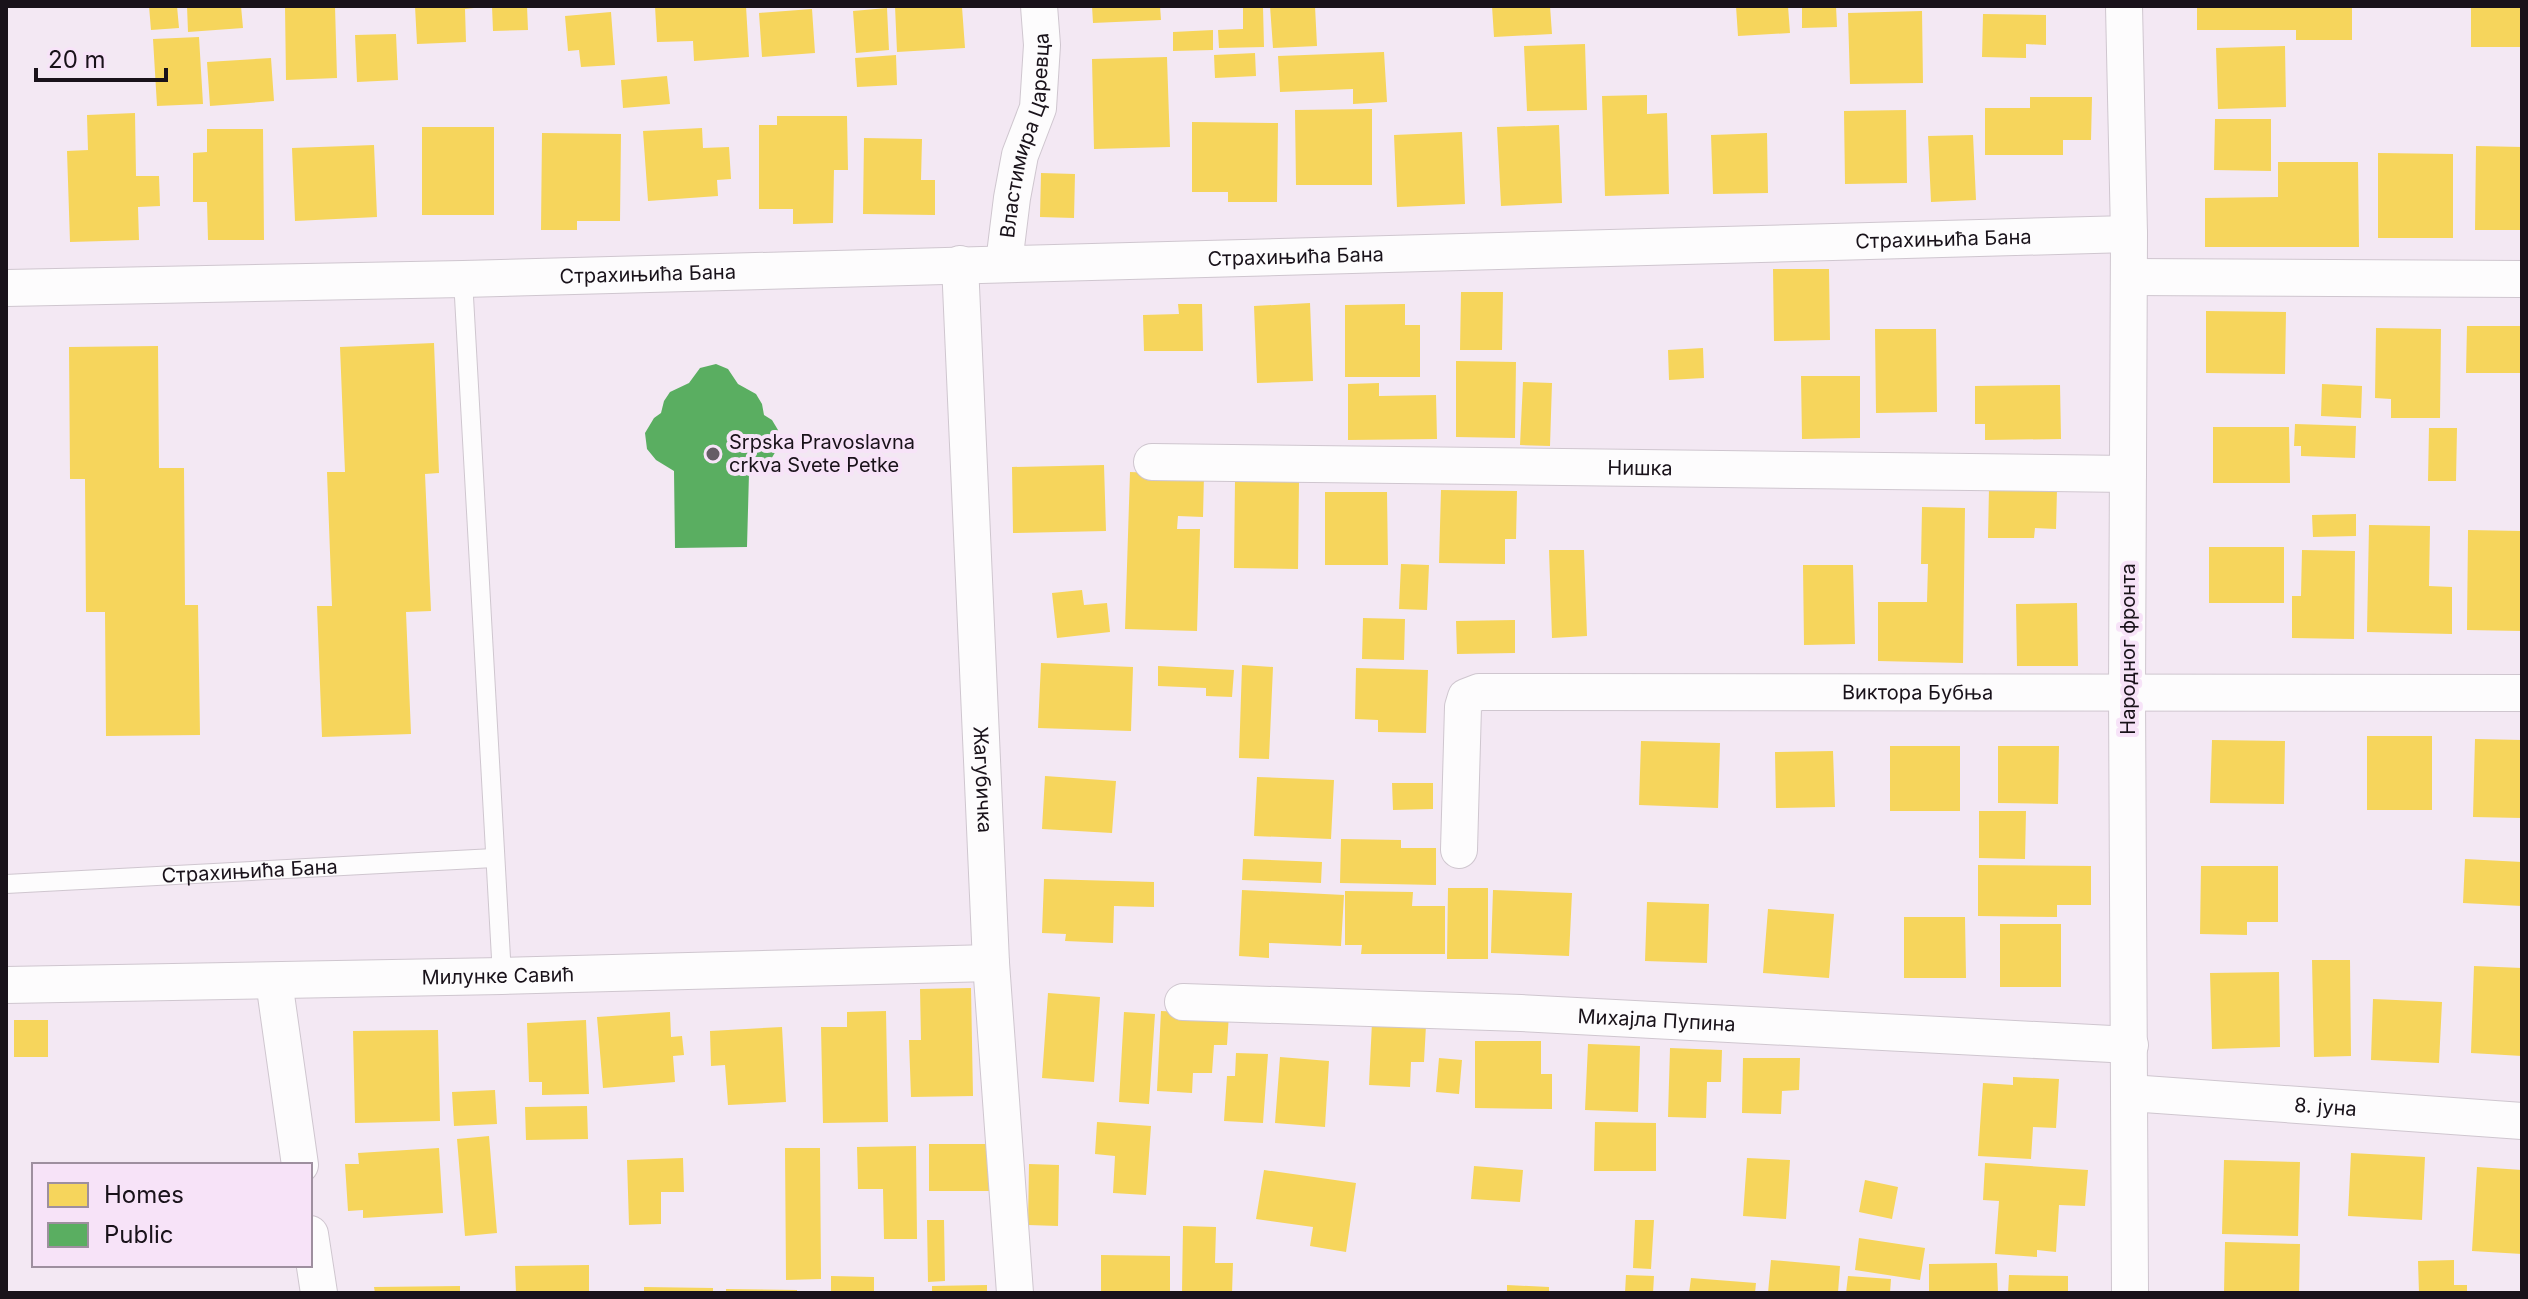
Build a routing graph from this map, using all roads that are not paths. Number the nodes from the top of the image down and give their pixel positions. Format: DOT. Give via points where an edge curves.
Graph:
graph roads {
  1 [pos="1039,6"];
  2 [pos="2124,6"];
  3 [pos="2129,234"];
  4 [pos="1004,263"];
  5 [pos="960,264"];
  6 [pos="2129,277"];
  7 [pos="463,279"];
  8 [pos="2522,279"];
  9 [pos="6,288"];
  10 [pos="1152,462"];
  11 [pos="2128,474"];
  12 [pos="2127,693"];
  13 [pos="2522,693"];
  14 [pos="1459,850"];
  15 [pos="494,858"];
  16 [pos="6,884"];
  17 [pos="991,963"];
  18 [pos="502,976"];
  19 [pos="274,981"];
  20 [pos="6,985"];
  21 [pos="1183,1002"];
  22 [pos="2130,1045"];
  23 [pos="2130,1093"];
  24 [pos="2522,1121"];
  25 [pos="300,1163"];
  26 [pos="312,1247"];
  27 [pos="319,1293"];
  28 [pos="1015,1293"];
  29 [pos="2130,1293"];
  1 -- 4 [label="street, Властимира Царевца" via="1038,108 1020,155"];
  2 -- 3 [label="street, Народног фронта"];
  3 -- 4 [label="street, Страхињића Бана"];
  3 -- 6 [label="street, Народног фронта"];
  4 -- 5 [label="street, Страхињића Бана"];
  5 -- 7 [label="street, Страхињића Бана"];
  5 -- 17 [label="street, Жагубичка"];
  6 -- 8 [label="street"];
  6 -- 11 [label="street, Народног фронта"];
  7 -- 9 [label="street, Страхињића Бана"];
  7 -- 15 [label="lane"];
  10 -- 11 [label="street, Нишка"];
  11 -- 12 [label="street, Народног фронта"];
  12 -- 13 [label="street, Виктора Бубња"];
  12 -- 14 [label="street, Виктора Бубња" via="1473,693 1463,707"];
  12 -- 22 [label="street, Народног фронта"];
  15 -- 16 [label="lane, Страхињића Бана"];
  15 -- 18 [label="lane"];
  17 -- 18 [label="street, Милунке Савић"];
  17 -- 28 [label="street, Жагубичка"];
  18 -- 19 [label="street, Милунке Савић"];
  19 -- 20 [label="street, Милунке Савић"];
  19 -- 25 [label="street"];
  21 -- 22 [label="street, Михајла Пупина" via="1521,1013"];
  22 -- 23 [label="street, Народног фронта"];
  23 -- 24 [label="street, 8. јуна"];
  23 -- 29 [label="street, Народног фронта"];
  26 -- 27 [label="street"];
}
